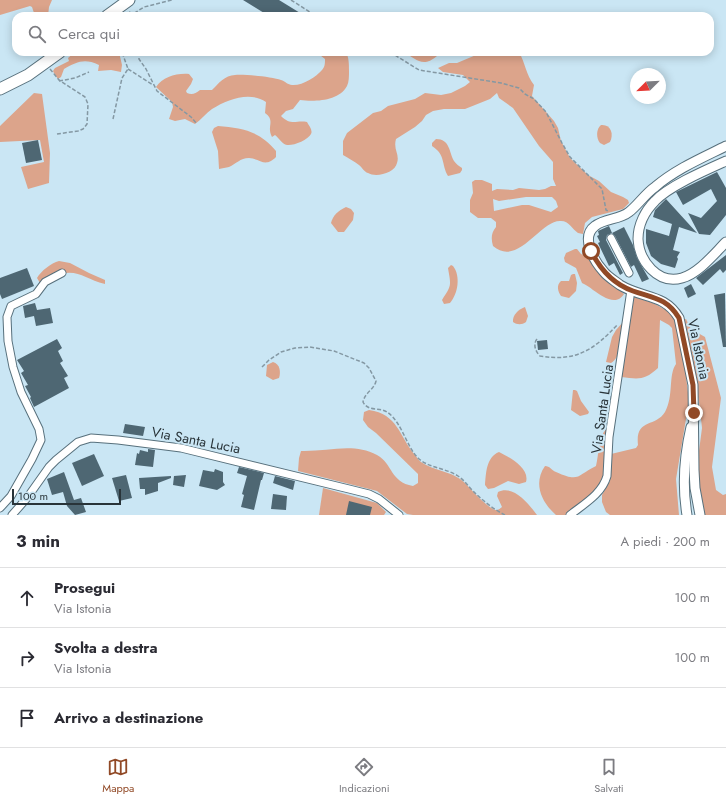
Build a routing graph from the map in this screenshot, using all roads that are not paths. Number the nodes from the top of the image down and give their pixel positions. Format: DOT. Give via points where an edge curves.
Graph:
graph roads {
  1 [pos="129,0"];
  2 [pos="112,12"];
  3 [pos="54,56"];
  4 [pos="0,89"];
  5 [pos="726,146"];
  6 [pos="726,161"];
  7 [pos="611,238"];
  8 [pos="726,242"];
  9 [pos="62,273"];
  10 [pos="629,273"];
  11 [pos="631,290"];
  12 [pos="694,413"];
  13 [pos="0,508"];
  14 [pos="12,515"];
  15 [pos="399,515"];
  16 [pos="570,515"];
  17 [pos="687,515"];
  18 [pos="700,515"];
  1 -- 2 [label="main road"];
  3 -- 4 [label="main road" via="28,75"];
  5 -- 11 [label="street, Via Istonia" via="654,187 627,214 602,222 590,231 588,240 595,260 612,279"];
  6 -- 8 [label="street" via="655,200 641,221 638,239 642,255 652,270 662,277 673,279 691,274"];
  7 -- 10 [label="street"];
  9 -- 13 [label="street" via="45,282 36,294 11,306 7,317 13,367 20,392 41,440 11,496"];
  11 -- 12 [label="street, Via Istonia" via="661,300 672,308 679,318 693,385"];
  11 -- 16 [label="street, Via Santa Lucia" via="609,437 605,483 593,498"];
  12 -- 17 [label="street" via="684,473"];
  12 -- 18 [label="street, Via Istonia" via="695,488"];
  14 -- 15 [label="street, Via Santa Lucia" via="49,467 63,454 78,442 100,438 181,448 369,494"];
}
